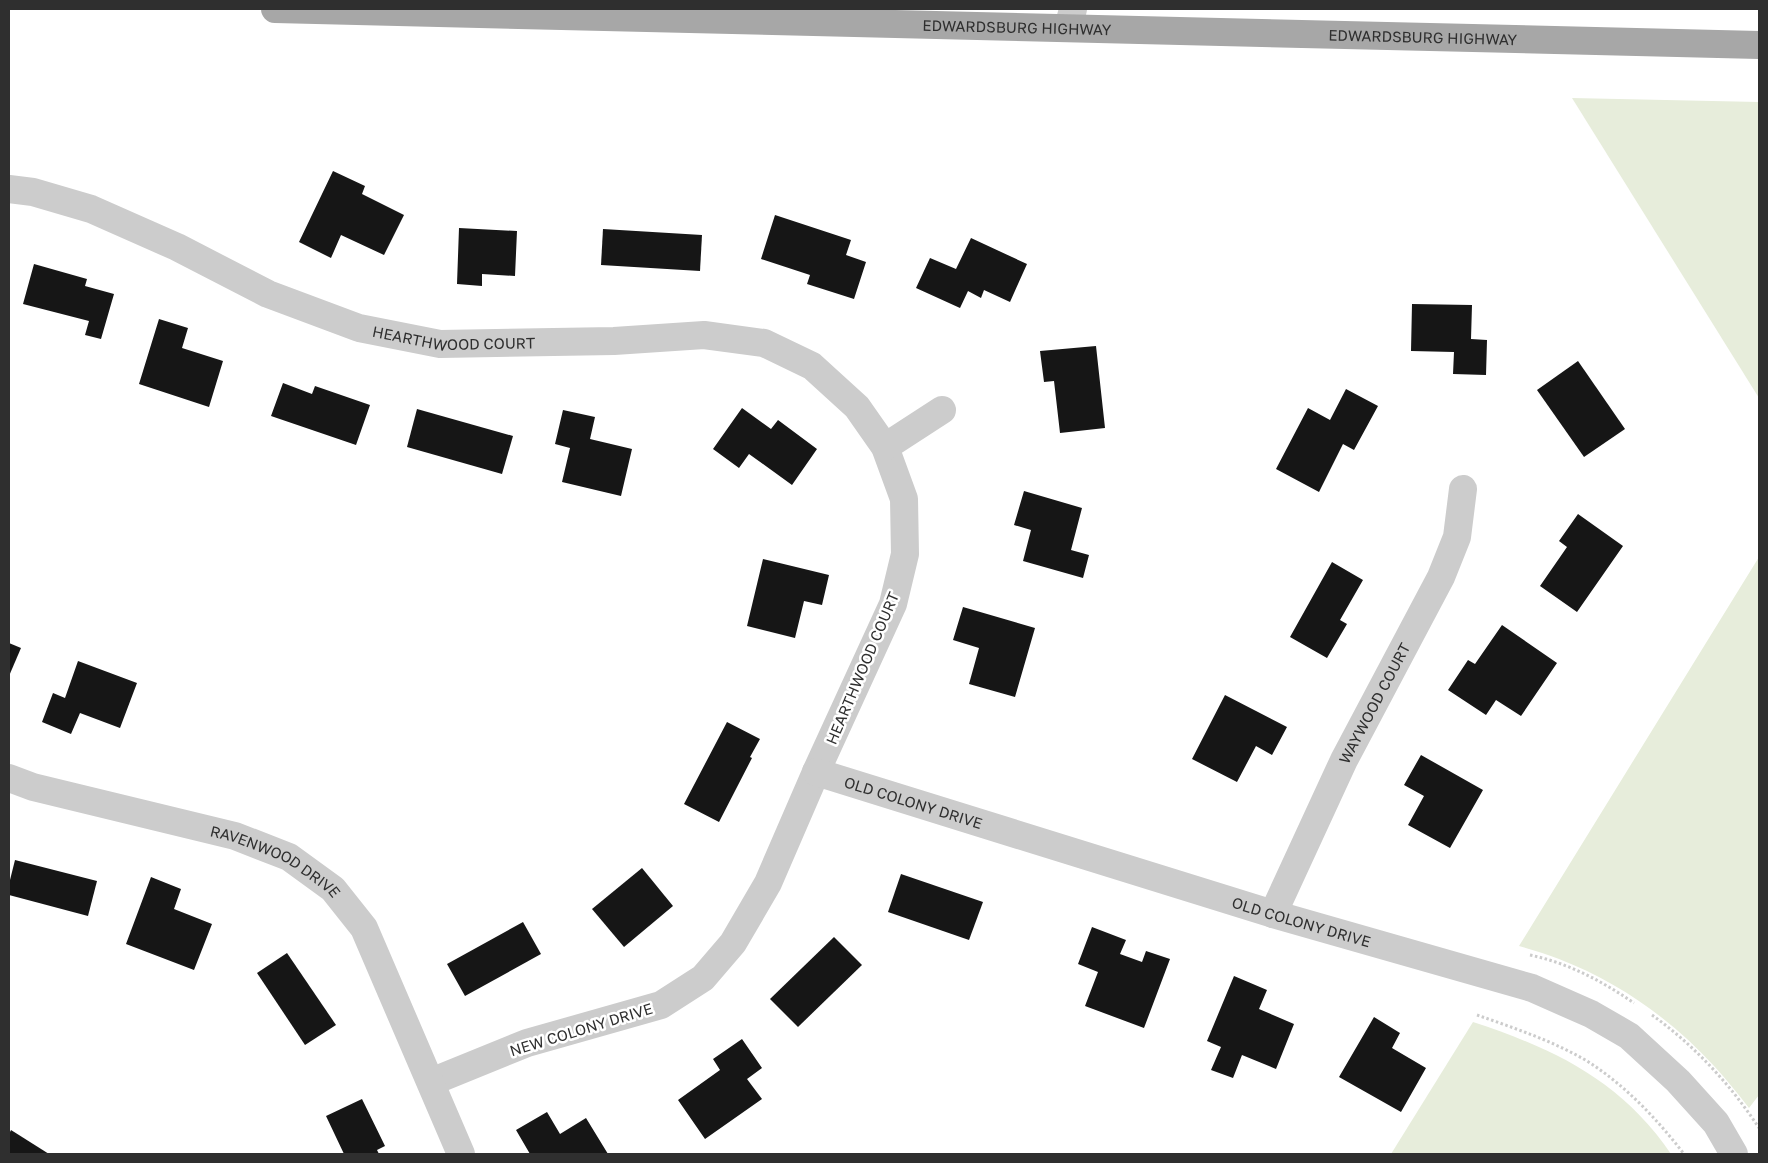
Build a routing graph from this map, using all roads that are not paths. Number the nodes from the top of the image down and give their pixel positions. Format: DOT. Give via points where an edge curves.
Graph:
graph roads {
  1 [pos="275,9"];
  2 [pos="1070,18"];
  3 [pos="1759,44"];
  4 [pos="9,189"];
  5 [pos="942,410"];
  6 [pos="886,447"];
  7 [pos="1463,489"];
  8 [pos="816,772"];
  9 [pos="9,778"];
  10 [pos="1273,914"];
  11 [pos="431,1082"];
  12 [pos="461,1154"];
  13 [pos="1734,1154"];
  1 -- 2 [label="main road, EDWARDSBURG HIGHWAY"];
  2 -- 3 [label="main road, EDWARDSBURG HIGHWAY"];
  4 -- 6 [label="street, HEARTHWOOD COURT" via="33,192 91,209 177,247 268,294 368,330 440,344 704,335 764,343 812,366 857,408"];
  5 -- 6 [label="street"];
  6 -- 8 [label="street, HEARTHWOOD COURT" via="904,499 905,554 893,604"];
  7 -- 10 [label="street, WAYWOOD COURT" via="1457,537 1441,577 1344,760"];
  8 -- 10 [label="street, OLD COLONY DRIVE"];
  8 -- 11 [label="street, NEW COLONY DRIVE" via="768,883 733,943 703,978 661,1004 527,1043"];
  9 -- 11 [label="street, RAVENWOOD DRIVE" via="33,787 235,836 289,857 332,889 364,928"];
  10 -- 13 [label="street, OLD COLONY DRIVE" via="1532,988 1591,1014 1629,1036 1678,1081 1716,1123"];
  11 -- 12 [label="street, RAVENWOOD DRIVE"];
}
